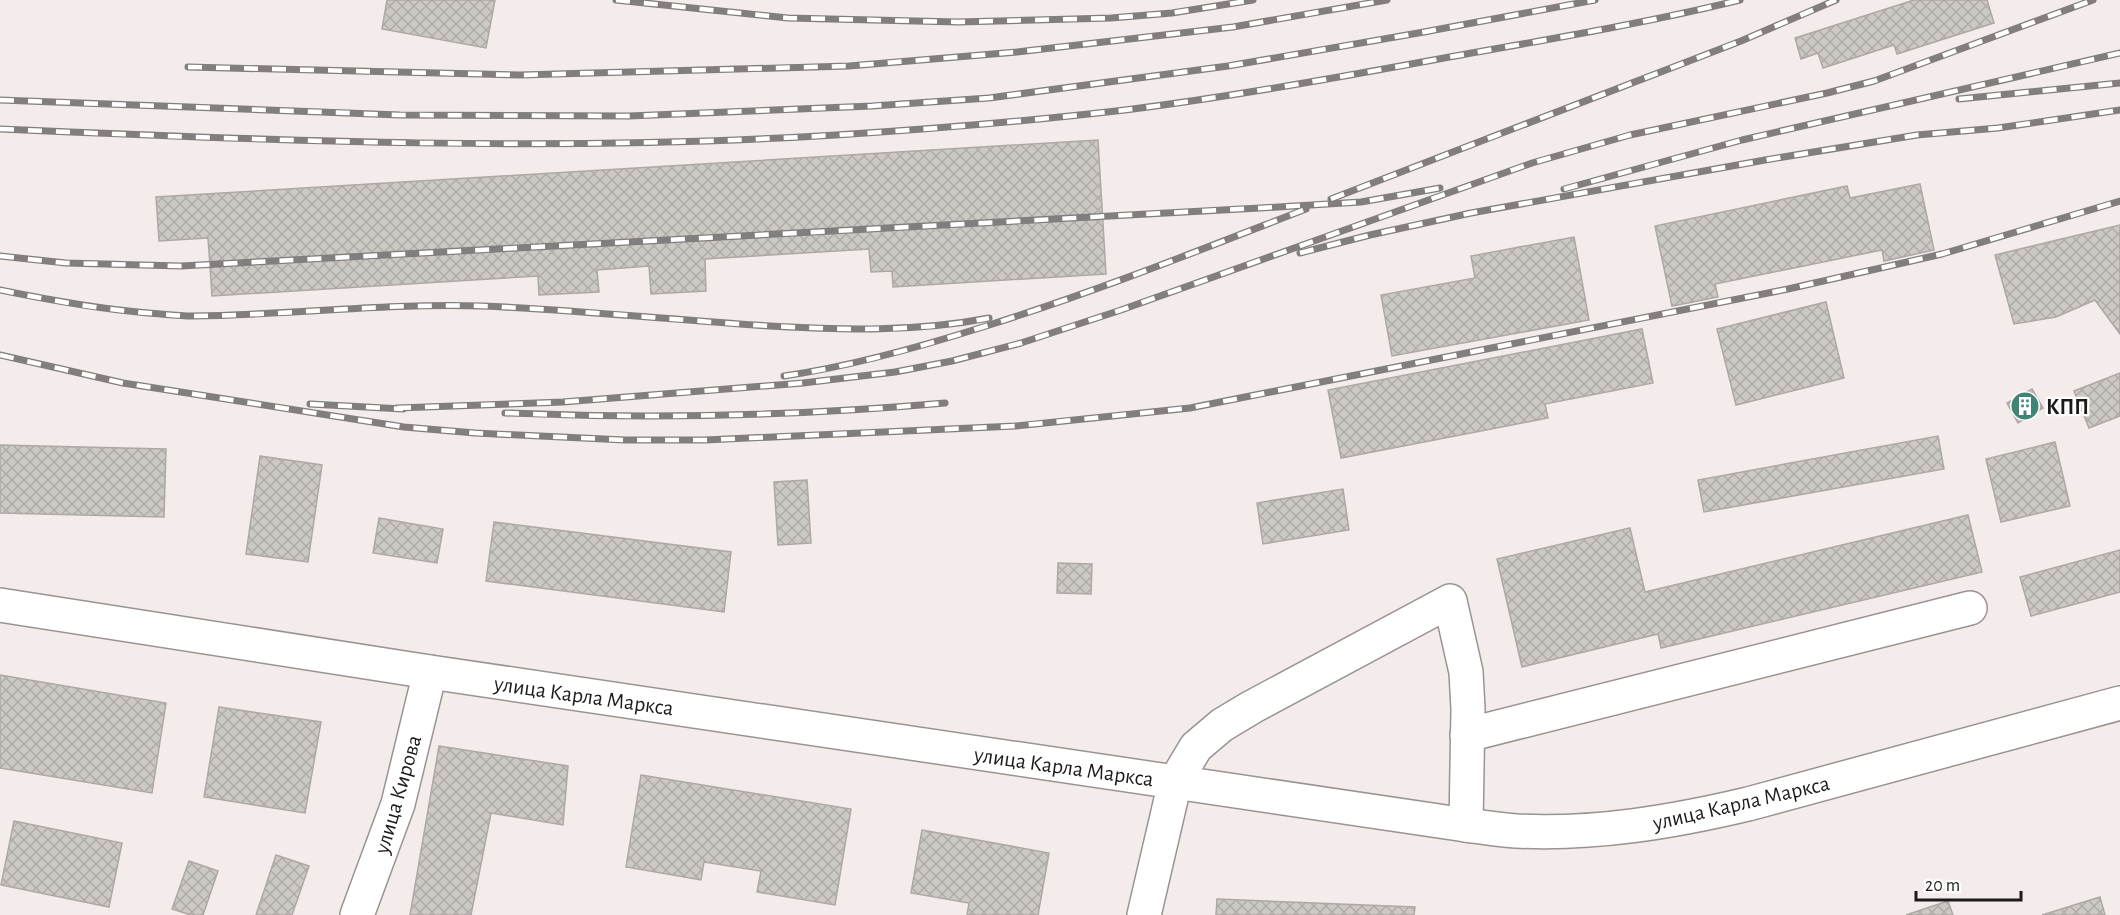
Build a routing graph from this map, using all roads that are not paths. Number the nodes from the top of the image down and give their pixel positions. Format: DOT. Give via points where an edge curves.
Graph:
graph roads {
  1 [pos="0,605"];
  2 [pos="1970,608"];
  3 [pos="430,672"];
  4 [pos="2120,703"];
  5 [pos="1467,735"];
  6 [pos="1175,782"];
  7 [pos="1466,825"];
  8 [pos="357,915"];
  9 [pos="1144,915"];
  1 -- 3 [label="main road, улица Карла Маркса"];
  2 -- 5 [label="main road"];
  3 -- 6 [label="main road, улица Карла Маркса"];
  3 -- 8 [label="main road, улица Кирова" via="398,804"];
  4 -- 7 [label="main road, улица Карла Маркса" via="1696,816 1577,831 1517,831"];
  5 -- 6 [label="main road" via="1466,672 1450,601 1222,725 1196,747"];
  5 -- 7 [label="main road"];
  6 -- 7 [label="main road, улица Карла Маркса"];
  6 -- 9 [label="main road"];
}
